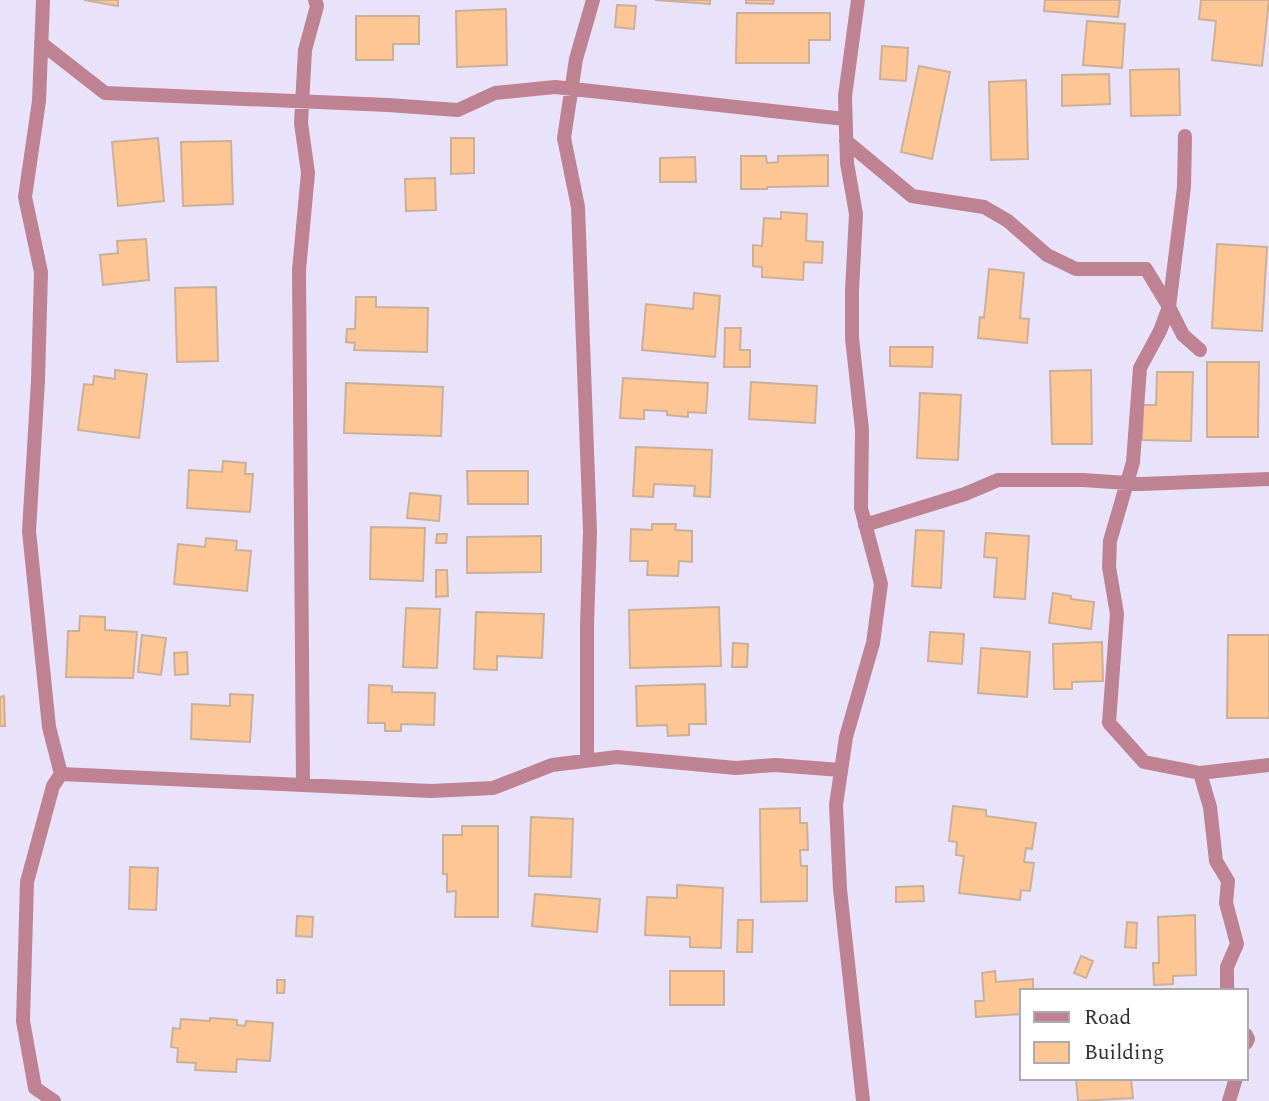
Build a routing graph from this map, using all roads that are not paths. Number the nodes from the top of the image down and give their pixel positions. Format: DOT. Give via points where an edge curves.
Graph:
graph roads {
  1 [pos="43,0"];
  2 [pos="315,0"];
  3 [pos="593,0"];
  4 [pos="858,0"];
  5 [pos="41,43"];
  6 [pos="571,89"];
  7 [pos="302,102"];
  8 [pos="845,119"];
  9 [pos="1185,136"];
  10 [pos="846,141"];
  11 [pos="1169,307"];
  12 [pos="1199,350"];
  13 [pos="1269,480"];
  14 [pos="1127,483"];
  15 [pos="865,525"];
  16 [pos="587,760"];
  17 [pos="1269,765"];
  18 [pos="841,770"];
  19 [pos="61,774"];
  20 [pos="1200,774"];
  21 [pos="303,785"];
  22 [pos="1228,989"];
  23 [pos="1235,1080"];
  24 [pos="54,1101"];
  25 [pos="863,1101"];
  26 [pos="1229,1101"];
  1 -- 5 [label="street"];
  2 -- 7 [label="street" via="305,50"];
  3 -- 6 [label="street"];
  4 -- 8 [label="street"];
  5 -- 7 [label="street" via="105,93"];
  5 -- 19 [label="street" via="39,101 25,197 41,271 29,531 49,727"];
  6 -- 7 [label="street" via="495,93 458,110"];
  6 -- 8 [label="street"];
  6 -- 16 [label="street" via="564,138 578,207 590,532"];
  7 -- 21 [label="street" via="308,173 299,270"];
  8 -- 10 [label="street"];
  9 -- 11 [label="street" via="1184,187"];
  10 -- 11 [label="street" via="912,196 984,207 1047,255 1076,269 1146,269"];
  10 -- 15 [label="street" via="856,214 852,338 862,430"];
  11 -- 12 [label="street" via="1183,335"];
  11 -- 14 [label="street" via="1140,368 1133,462"];
  13 -- 14 [label="street"];
  14 -- 15 [label="street" via="998,480"];
  14 -- 20 [label="street" via="1110,541 1117,614 1109,723 1144,762"];
  15 -- 18 [label="street" via="881,584 873,643"];
  16 -- 18 [label="street" via="617,757 736,768 775,765"];
  16 -- 21 [label="street" via="552,765 493,788"];
  17 -- 20 [label="street"];
  18 -- 25 [label="street" via="836,805 840,889"];
  19 -- 21 [label="street"];
  19 -- 24 [label="street" via="53,786 27,883 23,1021 35,1088"];
  20 -- 22 [label="street" via="1210,807 1216,861 1228,881 1226,903 1237,944 1227,967"];
  23 -- 26 [label="street"];
}
